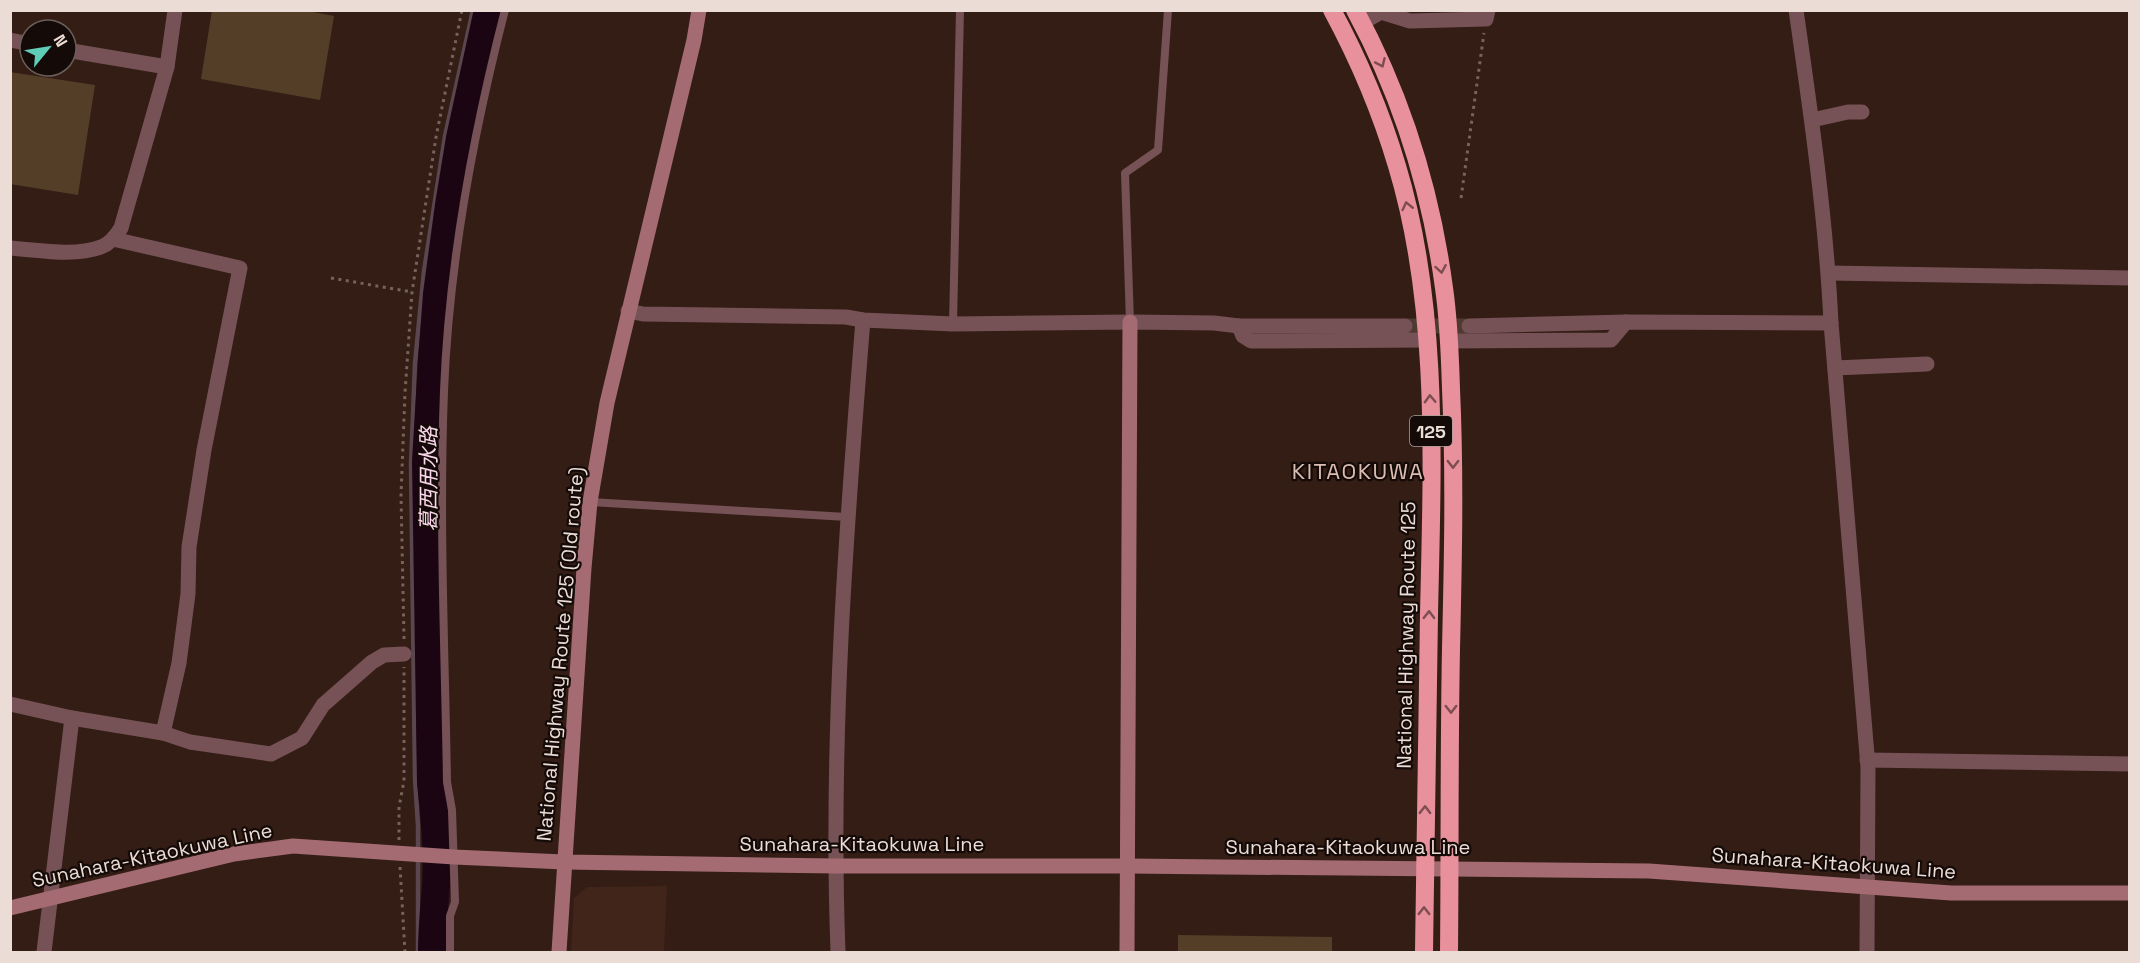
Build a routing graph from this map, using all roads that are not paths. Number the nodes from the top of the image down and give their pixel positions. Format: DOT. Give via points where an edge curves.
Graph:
graph roads {
  1 [pos="175,10"];
  2 [pos="505,10"];
  3 [pos="699,10"];
  4 [pos="960,10"];
  5 [pos="1168,10"];
  6 [pos="1332,10"];
  7 [pos="1796,10"];
  8 [pos="1487,15"];
  9 [pos="1358,17"];
  10 [pos="78,52"];
  11 [pos="167,67"];
  12 [pos="1862,112"];
  13 [pos="1812,120"];
  14 [pos="113,239"];
  15 [pos="10,248"];
  16 [pos="1829,273"];
  17 [pos="2130,278"];
  18 [pos="628,311"];
  19 [pos="862,320"];
  20 [pos="1130,322"];
  21 [pos="1626,322"];
  22 [pos="1831,323"];
  23 [pos="954,324"];
  24 [pos="1239,326"];
  25 [pos="1405,326"];
  26 [pos="1469,326"];
  27 [pos="1428,340"];
  28 [pos="1449,341"];
  29 [pos="1927,364"];
  30 [pos="1835,368"];
  31 [pos="590,502"];
  32 [pos="847,517"];
  33 [pos="404,654"];
  34 [pos="10,704"];
  35 [pos="72,718"];
  36 [pos="163,733"];
  37 [pos="1867,760"];
  38 [pos="2130,765"];
  39 [pos="450,857"];
  40 [pos="564,862"];
  41 [pos="836,866"];
  42 [pos="1127,866"];
  43 [pos="1424,869"];
  44 [pos="1450,869"];
  45 [pos="1866,886"];
  46 [pos="2130,893"];
  47 [pos="49,898"];
  48 [pos="10,908"];
  49 [pos="44,952"];
  50 [pos="450,952"];
  51 [pos="559,952"];
  52 [pos="838,952"];
  53 [pos="1126,952"];
  54 [pos="1424,952"];
  55 [pos="1449,952"];
  56 [pos="1867,952"];
  1 -- 11 [label="street"];
  2 -- 39 [label="lane" via="464,206 444,389 442,479"];
  3 -- 18 [label="main road, National Highway Route 125 (Old route)"];
  4 -- 23 [label="lane"];
  5 -- 20 [label="lane" via="1158,150 1125,172"];
  27 -- 6 [label="highway, National Highway Route 125 / 125, one-way" via="1414,236 1398,166 1353,48"];
  7 -- 13 [label="street"];
  8 -- 9 [label="street" via="1410,21 1381,12"];
  9 -- 28 [label="highway, 125, one-way" via="1397,99 1418,161 1445,290"];
  10 -- 11 [label="street"];
  11 -- 14 [label="street" via="121,228"];
  12 -- 13 [label="street"];
  13 -- 16 [label="street"];
  14 -- 15 [label="street" via="101,247 73,252"];
  14 -- 36 [label="street" via="240,268 204,450 189,547 188,594 179,663"];
  16 -- 17 [label="street"];
  16 -- 22 [label="street"];
  18 -- 19 [label="street"];
  18 -- 31 [label="main road, National Highway Route 125 (Old route)"];
  19 -- 23 [label="street"];
  19 -- 32 [label="street"];
  20 -- 23 [label="street"];
  20 -- 24 [label="street"];
  20 -- 42 [label="main road"];
  21 -- 22 [label="street"];
  21 -- 26 [label="street"];
  21 -- 28 [label="street" via="1611,340"];
  22 -- 30 [label="street"];
  24 -- 25 [label="street"];
  24 -- 27 [label="street" via="1243,336 1251,341"];
  43 -- 27 [label="highway, National Highway Route 125 / 125, one-way" via="1432,476"];
  28 -- 44 [label="highway, 125, one-way" via="1453,499"];
  29 -- 30 [label="street"];
  30 -- 37 [label="street"];
  31 -- 32 [label="lane"];
  31 -- 40 [label="main road, National Highway Route 125 (Old route)"];
  32 -- 41 [label="street"];
  33 -- 36 [label="street" via="384,655 372,662 323,705 302,738 271,754 190,742"];
  34 -- 35 [label="street"];
  35 -- 36 [label="street"];
  35 -- 47 [label="street"];
  37 -- 38 [label="street"];
  37 -- 45 [label="street"];
  39 -- 40 [label="main road, Sunahara-Kitaokuwa Line"];
  39 -- 47 [label="main road, Sunahara-Kitaokuwa Line" via="293,846 266,848"];
  39 -- 50 [label="lane" via="455,902 450,916"];
  40 -- 41 [label="main road, Sunahara-Kitaokuwa Line"];
  40 -- 51 [label="main road, National Highway Route 125 (Old route)"];
  41 -- 42 [label="main road, Sunahara-Kitaokuwa Line"];
  41 -- 52 [label="street"];
  42 -- 43 [label="main road, Sunahara-Kitaokuwa Line"];
  42 -- 53 [label="main road"];
  43 -- 44 [label="main road, Sunahara-Kitaokuwa Line"];
  54 -- 43 [label="highway, National Highway Route 125 / 125, one-way"];
  44 -- 45 [label="main road, Sunahara-Kitaokuwa Line" via="1649,871"];
  44 -- 55 [label="highway, 125"];
  45 -- 46 [label="main road, Sunahara-Kitaokuwa Line" via="1993,895"];
  45 -- 56 [label="street"];
  47 -- 48 [label="main road, Sunahara-Kitaokuwa Line"];
  47 -- 49 [label="street"];
}
